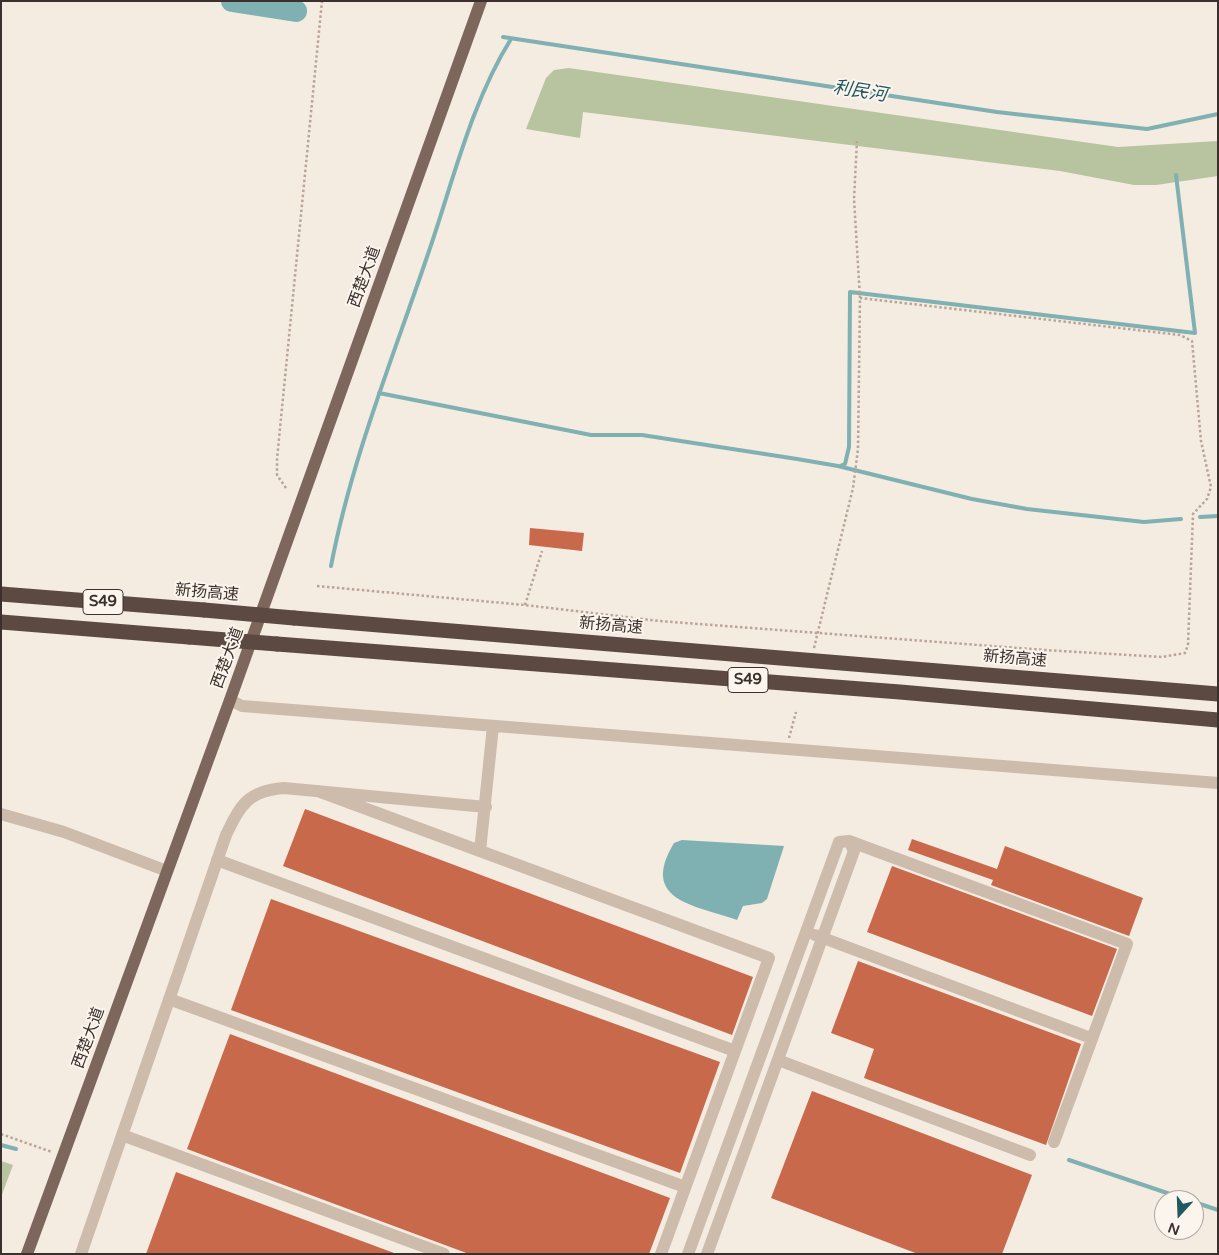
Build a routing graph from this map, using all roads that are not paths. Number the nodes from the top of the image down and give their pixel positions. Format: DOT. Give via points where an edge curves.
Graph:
graph roads {
  1 [pos="475,1"];
  2 [pos="481,1"];
  3 [pos="485,1"];
  4 [pos="467,44"];
  5 [pos="1,594"];
  6 [pos="1,622"];
  7 [pos="1218,694"];
  8 [pos="230,700"];
  9 [pos="1218,720"];
  10 [pos="493,726"];
  11 [pos="1218,783"];
  12 [pos="318,791"];
  13 [pos="486,807"];
  14 [pos="1,814"];
  15 [pos="849,841"];
  16 [pos="480,851"];
  17 [pos="217,860"];
  18 [pos="168,871"];
  19 [pos="805,932"];
  20 [pos="822,937"];
  21 [pos="169,999"];
  22 [pos="1091,1038"];
  23 [pos="735,1051"];
  24 [pos="778,1060"];
  25 [pos="122,1135"];
  26 [pos="1054,1142"];
  27 [pos="1030,1155"];
  28 [pos="685,1187"];
  29 [pos="27,1254"];
  30 [pos="81,1254"];
  31 [pos="444,1254"];
  32 [pos="661,1254"];
  33 [pos="688,1254"];
  34 [pos="707,1254"];
  1 -- 4 [label="main road"];
  2 -- 4 [label="main road"];
  3 -- 4 [label="street"];
  4 -- 8 [label="main road, 西楚大道"];
  5 -- 7 [label="highway, 新扬高速 / S49, bridge"];
  6 -- 9 [label="highway, S49, bridge"];
  8 -- 10 [label="street" via="242,706"];
  8 -- 18 [label="main road, 西楚大道"];
  10 -- 11 [label="street"];
  10 -- 13 [label="street"];
  12 -- 13 [label="street"];
  12 -- 16 [label="street"];
  12 -- 17 [label="street" via="284,788 251,796 236,814"];
  13 -- 16 [label="street"];
  14 -- 18 [label="street" via="64,832"];
  15 -- 19 [label="street" via="838,842"];
  15 -- 20 [label="street" via="854,851"];
  15 -- 22 [label="street" via="1127,944"];
  16 -- 23 [label="street" via="769,958"];
  17 -- 21 [label="street"];
  17 -- 23 [label="street"];
  18 -- 29 [label="main road, 西楚大道"];
  19 -- 20 [label="street"];
  19 -- 33 [label="street"];
  20 -- 22 [label="street"];
  20 -- 24 [label="street"];
  21 -- 25 [label="street"];
  21 -- 28 [label="street"];
  22 -- 26 [label="street"];
  23 -- 28 [label="street"];
  24 -- 27 [label="street"];
  24 -- 34 [label="street"];
  25 -- 30 [label="street"];
  25 -- 31 [label="street"];
  28 -- 32 [label="street"];
}
